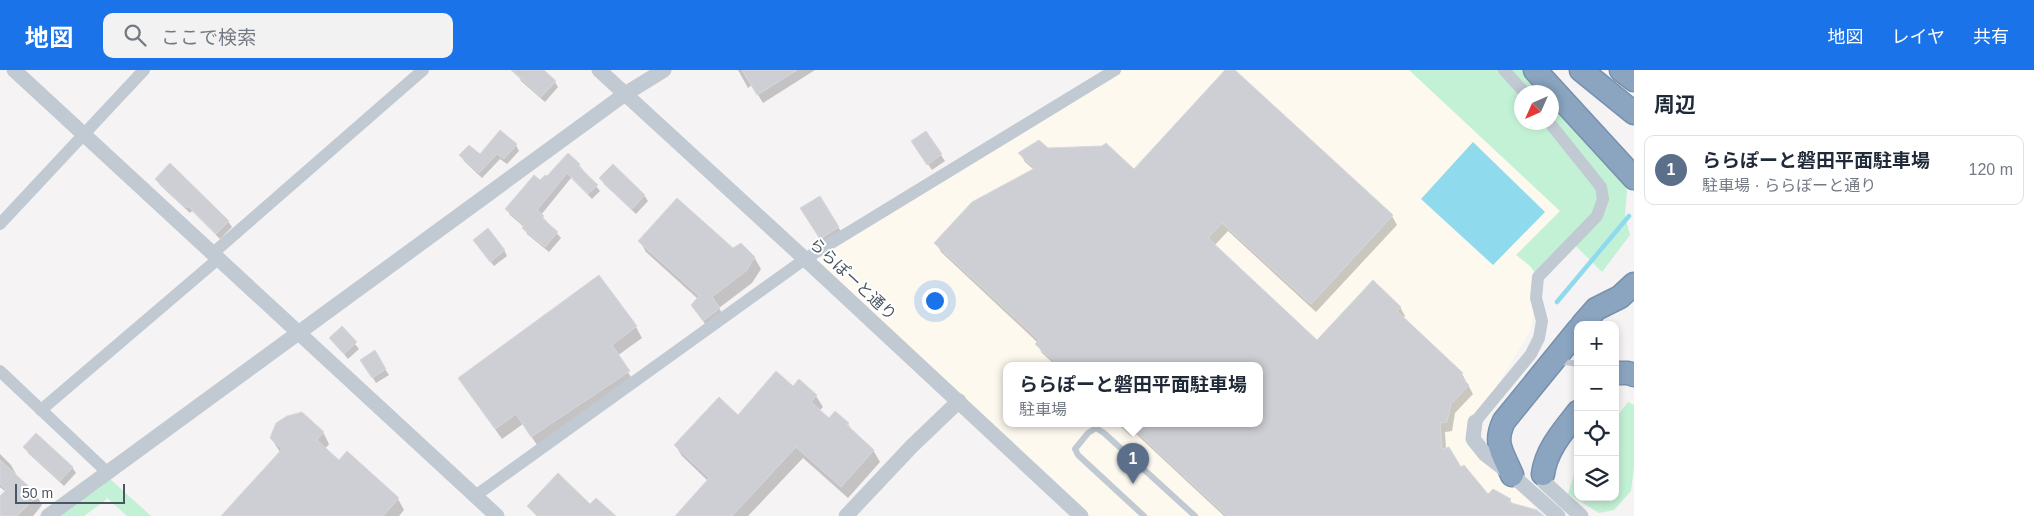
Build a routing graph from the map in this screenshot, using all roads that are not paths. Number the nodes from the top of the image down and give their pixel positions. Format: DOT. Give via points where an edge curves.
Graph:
graph roads {
  1 [pos="14,70"];
  2 [pos="144,70"];
  3 [pos="423,70"];
  4 [pos="599,70"];
  5 [pos="664,70"];
  6 [pos="1115,70"];
  7 [pos="1504,70"];
  8 [pos="1535,70"];
  9 [pos="1581,70"];
  10 [pos="1621,70"];
  11 [pos="1634,80"];
  12 [pos="1518,85"];
  13 [pos="624,94"];
  14 [pos="1634,113"];
  15 [pos="1555,130"];
  16 [pos="84,135"];
  17 [pos="1634,178"];
  18 [pos="0,224"];
  19 [pos="215,257"];
  20 [pos="805,259"];
  21 [pos="1634,284"];
  22 [pos="1586,321"];
  23 [pos="299,334"];
  24 [pos="1574,336"];
  25 [pos="1574,363"];
  26 [pos="1547,368"];
  27 [pos="0,371"];
  28 [pos="959,401"];
  29 [pos="41,410"];
  30 [pos="1574,418"];
  31 [pos="1474,422"];
  32 [pos="108,473"];
  33 [pos="1543,474"];
  34 [pos="1512,475"];
  35 [pos="475,496"];
  36 [pos="48,516"];
  37 [pos="497,516"];
  38 [pos="846,516"];
  39 [pos="1082,516"];
  40 [pos="1144,516"];
  41 [pos="1195,516"];
  42 [pos="1558,516"];
  43 [pos="1581,516"];
  1 -- 16 [label="street"];
  2 -- 16 [label="street"];
  3 -- 19 [label="street"];
  4 -- 13 [label="street, ららぽーと通り"];
  5 -- 13 [label="street"];
  6 -- 20 [label="street"];
  7 -- 12 [label="street"];
  8 -- 17 [label="highway"];
  9 -- 14 [label="highway"];
  10 -- 11 [label="highway"];
  13 -- 20 [label="street, ららぽーと通り"];
  13 -- 23 [label="street"];
  15 -- 31 [label="street" via="1601,187 1602,199 1597,216 1538,277 1536,298 1542,321 1539,338 1531,354"];
  16 -- 18 [label="street"];
  16 -- 19 [label="street"];
  19 -- 23 [label="street"];
  19 -- 29 [label="street"];
  20 -- 28 [label="street, ららぽーと通り"];
  20 -- 35 [label="street"];
  21 -- 22 [label="highway" via="1620,297 1596,309"];
  23 -- 32 [label="street"];
  23 -- 35 [label="street"];
  24 -- 26 [label="highway"];
  25 -- 26 [label="lane" via="1565,362"];
  26 -- 34 [label="highway" via="1498,432 1498,443"];
  27 -- 29 [label="street"];
  28 -- 38 [label="street"];
  28 -- 39 [label="street, ららぽーと通り"];
  29 -- 32 [label="street"];
  30 -- 33 [label="highway" via="1552,448"];
  31 -- 34 [label="street" via="1473,439 1484,454"];
  32 -- 36 [label="street"];
  33 -- 43 [label="street" via="1545,483"];
  34 -- 42 [label="street"];
  35 -- 37 [label="street"];
  40 -- 41 [label="lane" via="1078,455 1075,449 1096,428"];
}
